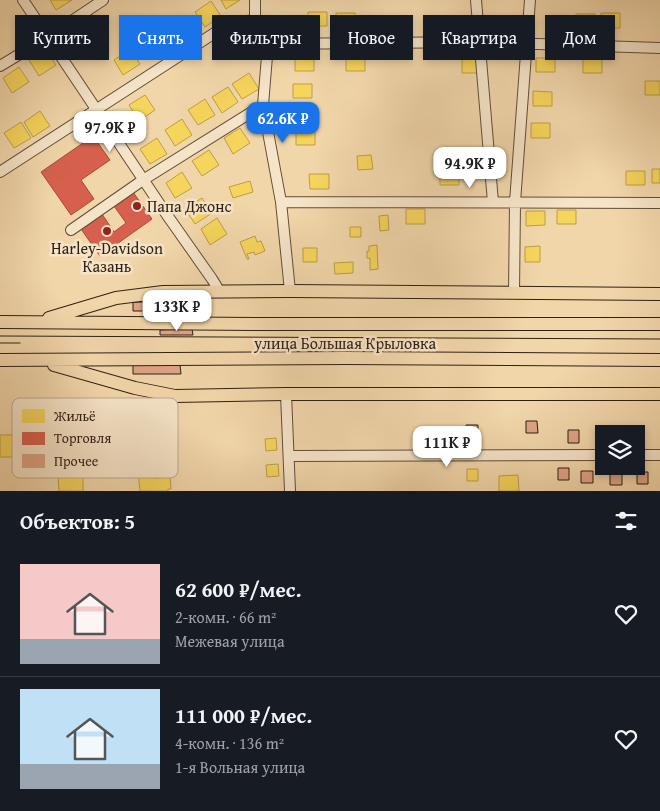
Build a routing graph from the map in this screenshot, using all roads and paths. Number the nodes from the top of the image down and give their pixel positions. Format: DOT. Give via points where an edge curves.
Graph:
graph roads {
  1 [pos="23,0"];
  2 [pos="104,0"];
  3 [pos="255,0"];
  4 [pos="476,0"];
  5 [pos="530,0"];
  6 [pos="33,15"];
  7 [pos="82,15"];
  8 [pos="255,15"];
  9 [pos="478,15"];
  10 [pos="529,15"];
  11 [pos="212,35"];
  12 [pos="423,43"];
  13 [pos="320,44"];
  14 [pos="535,45"];
  15 [pos="660,48"];
  16 [pos="15,57"];
  17 [pos="63,60"];
  18 [pos="267,60"];
  19 [pos="482,60"];
  20 [pos="526,60"];
  21 [pos="0,66"];
  22 [pos="263,105"];
  23 [pos="96,109"];
  24 [pos="0,172"];
  25 [pos="143,180"];
  26 [pos="280,202"];
  27 [pos="493,202"];
  28 [pos="515,202"];
  29 [pos="660,203"];
  30 [pos="71,230"];
  31 [pos="220,292"];
  32 [pos="290,292"];
  33 [pos="514,293"];
  34 [pos="660,294"];
  35 [pos="0,322"];
  36 [pos="40,322"];
  37 [pos="660,324"];
  38 [pos="0,360"];
  39 [pos="660,360"];
  40 [pos="40,361"];
  41 [pos="286,394"];
  42 [pos="660,394"];
  43 [pos="595,455"];
  44 [pos="645,455"];
  45 [pos="660,455"];
  46 [pos="289,456"];
  47 [pos="290,491"];
  1 -- 6 [label="street"];
  2 -- 7 [label="street"];
  3 -- 8 [label="street"];
  4 -- 9 [label="street"];
  5 -- 10 [label="street"];
  11 -- 23 [label="street"];
  12 -- 13 [label="street"];
  14 -- 15 [label="street"];
  16 -- 21 [label="street"];
  17 -- 23 [label="street"];
  18 -- 22 [label="street"];
  19 -- 27 [label="street"];
  20 -- 28 [label="street"];
  22 -- 25 [label="street"];
  22 -- 26 [label="street"];
  23 -- 24 [label="street"];
  23 -- 25 [label="street"];
  25 -- 30 [label="street"];
  25 -- 31 [label="street"];
  26 -- 27 [label="street"];
  26 -- 32 [label="street"];
  27 -- 28 [label="street"];
  28 -- 29 [label="street"];
  28 -- 33 [label="street"];
  31 -- 32 [label="main road"];
  31 -- 36 [label="main road" via="132,295"];
  32 -- 33 [label="main road"];
  33 -- 34 [label="main road"];
  35 -- 36 [label="main road, улица Большая Крыловка"];
  36 -- 37 [label="main road, улица Большая Крыловка"];
  38 -- 40 [label="main road, улица Большая Крыловка"];
  39 -- 40 [label="main road, улица Большая Крыловка" via="335,358"];
  40 -- 41 [label="main road" via="175,396"];
  41 -- 42 [label="main road"];
  41 -- 46 [label="street"];
  43 -- 46 [label="street"];
  44 -- 45 [label="street"];
  46 -- 47 [label="street"];
}
